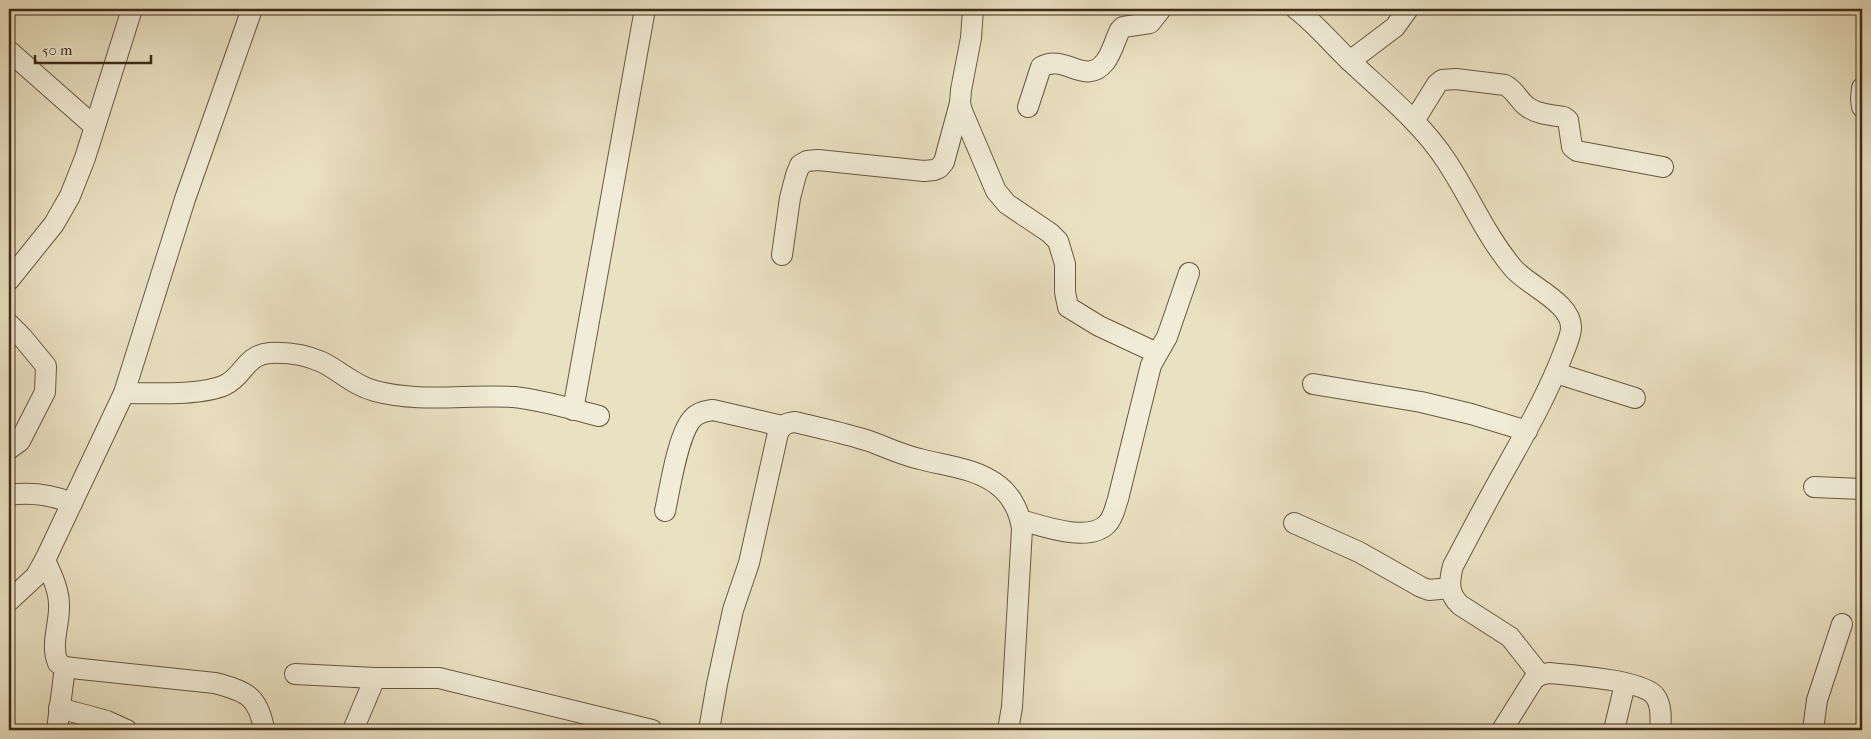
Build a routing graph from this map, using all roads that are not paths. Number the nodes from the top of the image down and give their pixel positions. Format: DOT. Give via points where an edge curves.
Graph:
graph roads {
  1 [pos="132,9"];
  2 [pos="252,9"];
  3 [pos="646,9"];
  4 [pos="973,9"];
  5 [pos="1161,9"];
  6 [pos="1296,9"];
  7 [pos="1408,9"];
  8 [pos="9,51"];
  9 [pos="1350,61"];
  10 [pos="1862,88"];
  11 [pos="960,103"];
  12 [pos="1028,107"];
  13 [pos="1862,107"];
  14 [pos="1414,121"];
  15 [pos="94,126"];
  16 [pos="1663,167"];
  17 [pos="782,255"];
  18 [pos="1188,273"];
  19 [pos="9,280"];
  20 [pos="9,324"];
  21 [pos="1157,353"];
  22 [pos="1556,373"];
  23 [pos="1313,384"];
  24 [pos="124,393"];
  25 [pos="1635,398"];
  26 [pos="573,410"];
  27 [pos="599,416"];
  28 [pos="782,426"];
  29 [pos="1526,430"];
  30 [pos="9,449"];
  31 [pos="1814,487"];
  32 [pos="1862,489"];
  33 [pos="9,495"];
  34 [pos="72,504"];
  35 [pos="666,511"];
  36 [pos="1021,520"];
  37 [pos="1294,523"];
  38 [pos="46,560"];
  39 [pos="1450,588"];
  40 [pos="9,601"];
  41 [pos="1842,624"];
  42 [pos="65,667"];
  43 [pos="295,674"];
  44 [pos="1540,675"];
  45 [pos="375,678"];
  46 [pos="1625,684"];
  47 [pos="60,708"];
  48 [pos="57,730"];
  49 [pos="127,730"];
  50 [pos="266,730"];
  51 [pos="353,730"];
  52 [pos="652,730"];
  53 [pos="710,730"];
  54 [pos="1008,730"];
  55 [pos="1502,730"];
  56 [pos="1614,730"];
  57 [pos="1660,730"];
  58 [pos="1813,730"];
  1 -- 15 [label="street"];
  2 -- 24 [label="street" via="185,199"];
  3 -- 26 [label="street"];
  4 -- 11 [label="street" via="972,38"];
  5 -- 12 [label="street" via="1150,23 1123,27 1106,61 1093,72 1058,63 1041,67"];
  6 -- 9 [label="street"];
  7 -- 9 [label="street" via="1395,26"];
  8 -- 15 [label="street"];
  9 -- 14 [label="street"];
  10 -- 13 [label="street"];
  11 -- 17 [label="street" via="944,162 934,170 818,160 800,165 790,198"];
  11 -- 21 [label="street" via="996,191 1007,204 1058,241 1065,264 1068,307"];
  14 -- 16 [label="street" via="1442,80 1505,85 1524,105 1568,120 1572,147 1577,152"];
  14 -- 22 [label="street" via="1448,162 1473,209 1515,270 1566,312 1571,328"];
  15 -- 19 [label="street" via="70,196 54,224"];
  18 -- 21 [label="street" via="1170,329"];
  20 -- 30 [label="street" via="46,366 45,392 20,441"];
  21 -- 36 [label="street" via="1108,524 1095,530 1066,532"];
  22 -- 25 [label="street"];
  22 -- 29 [label="street"];
  23 -- 29 [label="street" via="1421,402"];
  24 -- 26 [label="street" via="183,393 225,385 258,356 284,353 321,362 374,391 397,395 512,397"];
  24 -- 34 [label="street"];
  26 -- 27 [label="street"];
  28 -- 35 [label="street" via="712,410 694,417 685,429 678,450"];
  28 -- 36 [label="street" via="794,422 835,431 919,459 976,473 999,486 1010,498"];
  28 -- 53 [label="street" via="749,563 732,618"];
  29 -- 39 [label="street" via="1453,566"];
  31 -- 32 [label="street"];
  33 -- 34 [label="street" via="45,495"];
  34 -- 38 [label="street"];
  36 -- 54 [label="street"];
  37 -- 39 [label="street" via="1359,552 1421,587 1429,590"];
  38 -- 40 [label="street" via="36,576"];
  38 -- 42 [label="street" via="59,596 55,657"];
  39 -- 44 [label="street" via="1460,605 1510,636"];
  41 -- 58 [label="street" via="1817,700"];
  42 -- 47 [label="street"];
  42 -- 50 [label="street" via="215,683 234,688 259,706"];
  43 -- 45 [label="street"];
  44 -- 46 [label="street" via="1549,673"];
  44 -- 55 [label="street" via="1534,679"];
  45 -- 51 [label="street"];
  45 -- 52 [label="street" via="439,678"];
  46 -- 56 [label="street"];
  46 -- 57 [label="street" via="1646,689 1655,695 1659,704"];
  47 -- 48 [label="street"];
  47 -- 49 [label="street"];
}
